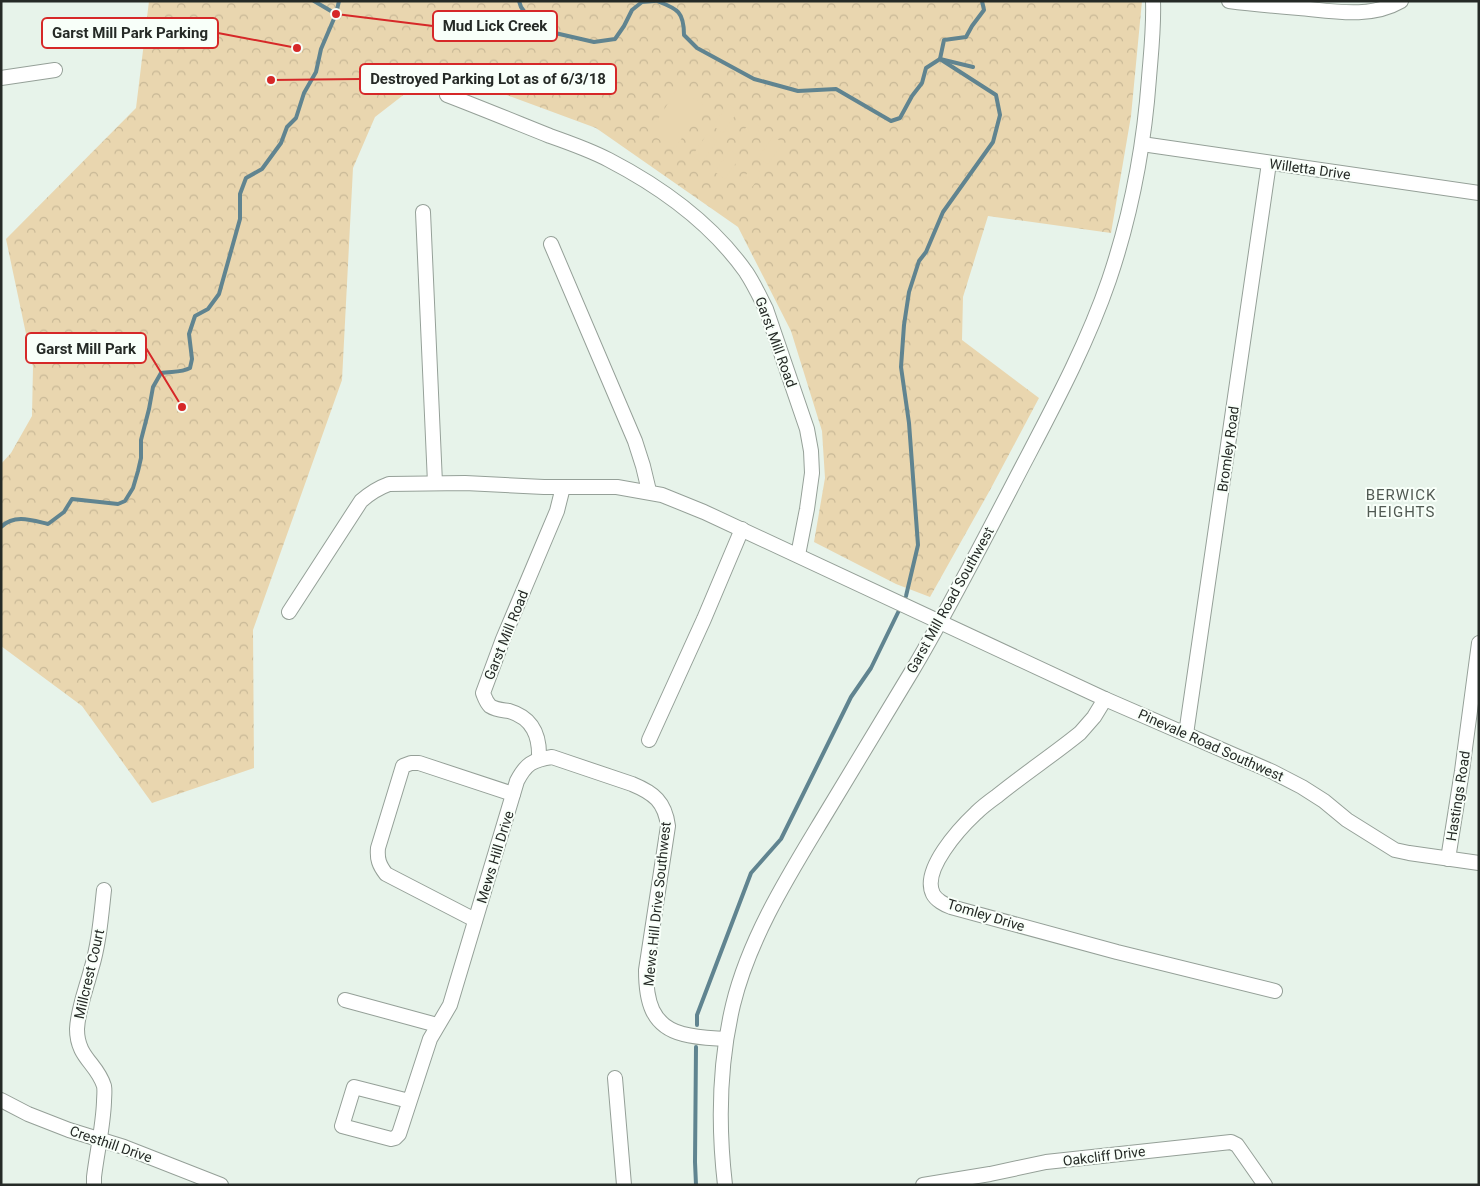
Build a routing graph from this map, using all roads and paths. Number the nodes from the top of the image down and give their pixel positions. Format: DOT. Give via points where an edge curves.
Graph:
graph roads {
  1 [pos="1154,1"];
  2 [pos="1229,1"];
  3 [pos="1401,1"];
  4 [pos="55,70"];
  5 [pos="1,78"];
  6 [pos="447,95"];
  7 [pos="1142,144"];
  8 [pos="1270,164"];
  9 [pos="1479,193"];
  10 [pos="422,212"];
  11 [pos="551,244"];
  12 [pos="435,483"];
  13 [pos="563,487"];
  14 [pos="649,492"];
  15 [pos="742,529"];
  16 [pos="798,555"];
  17 [pos="289,612"];
  18 [pos="940,622"];
  19 [pos="1479,643"];
  20 [pos="1105,699"];
  21 [pos="1186,734"];
  22 [pos="649,740"];
  23 [pos="539,759"];
  24 [pos="513,794"];
  25 [pos="1448,859"];
  26 [pos="1479,864"];
  27 [pos="104,890"];
  28 [pos="475,920"];
  29 [pos="1275,991"];
  30 [pos="344,1000"];
  31 [pos="437,1025"];
  32 [pos="726,1039"];
  33 [pos="615,1078"];
  34 [pos="1,1100"];
  35 [pos="409,1102"];
  36 [pos="99,1139"];
  37 [pos="991,1179"];
  38 [pos="94,1185"];
  39 [pos="221,1185"];
  40 [pos="624,1185"];
  41 [pos="725,1185"];
  42 [pos="924,1185"];
  43 [pos="1265,1185"];
  1 -- 7 [label="street, Garst Mill Road Southwest"];
  2 -- 3 [label="street" via="1348,13 1372,11"];
  4 -- 5 [label="street"];
  6 -- 16 [label="street, Garst Mill Road" via="597,154 638,176 678,203 731,252 766,309 812,451 812,472"];
  7 -- 8 [label="street, Willetta Drive"];
  7 -- 18 [label="street, Garst Mill Road Southwest" via="1123,234 1109,282 1087,337"];
  8 -- 9 [label="street, Willetta Drive"];
  8 -- 21 [label="street, Bromley Road"];
  10 -- 12 [label="street"];
  11 -- 14 [label="street" via="635,441"];
  12 -- 13 [label="street"];
  12 -- 17 [label="street" via="389,484 368,494"];
  13 -- 14 [label="street" via="617,487"];
  13 -- 23 [label="street, Garst Mill Road" via="554,519 483,693 490,706 517,714 530,724 537,736"];
  14 -- 15 [label="street"];
  15 -- 16 [label="street"];
  15 -- 22 [label="street"];
  16 -- 18 [label="street"];
  18 -- 20 [label="street, Pinevale Road Southwest"];
  18 -- 32 [label="street, Garst Mill Road Southwest" via="790,873 766,919 744,967"];
  19 -- 25 [label="street, Hastings Road"];
  20 -- 21 [label="street, Pinevale Road Southwest"];
  20 -- 29 [label="street, Tomley Drive" via="1080,733 976,812 958,832 932,872 932,893 951,908"];
  21 -- 25 [label="street, Pinevale Road Southwest" via="1302,787 1395,850"];
  23 -- 24 [label="street" via="523,770"];
  23 -- 32 [label="street, Mews Hill Drive Southwest" via="552,757 632,784 656,797 662,805 668,826 646,970 649,1003 661,1023 672,1030 684,1035"];
  24 -- 28 [label="street, Mews Hill Drive"];
  24 -- 28 [label="street, Mews Hill Drive" via="419,763 403,766 378,848 377,859 386,874"];
  25 -- 26 [label="street, Pinevale Road Southwest"];
  27 -- 36 [label="street, Millcrest Court" via="99,939 77,1026 81,1050 104,1087"];
  28 -- 31 [label="street, Mews Hill Drive" via="450,1005"];
  30 -- 31 [label="street"];
  31 -- 35 [label="street, Mews Hill Drive"];
  32 -- 41 [label="street, Garst Mill Road Southwest" via="720,1112"];
  33 -- 40 [label="street"];
  34 -- 36 [label="street, Cresthill Drive" via="28,1114"];
  35 -- 35 [label="street, Mews Hill Drive" via="395,1138 342,1126 354,1086"];
  36 -- 38 [label="street, Millcrest Court"];
  36 -- 39 [label="street, Cresthill Drive"];
  37 -- 42 [label="street, Oakcliff Drive"];
  37 -- 43 [label="street, Oakcliff Drive" via="1046,1162 1231,1142 1237,1145"];
}
